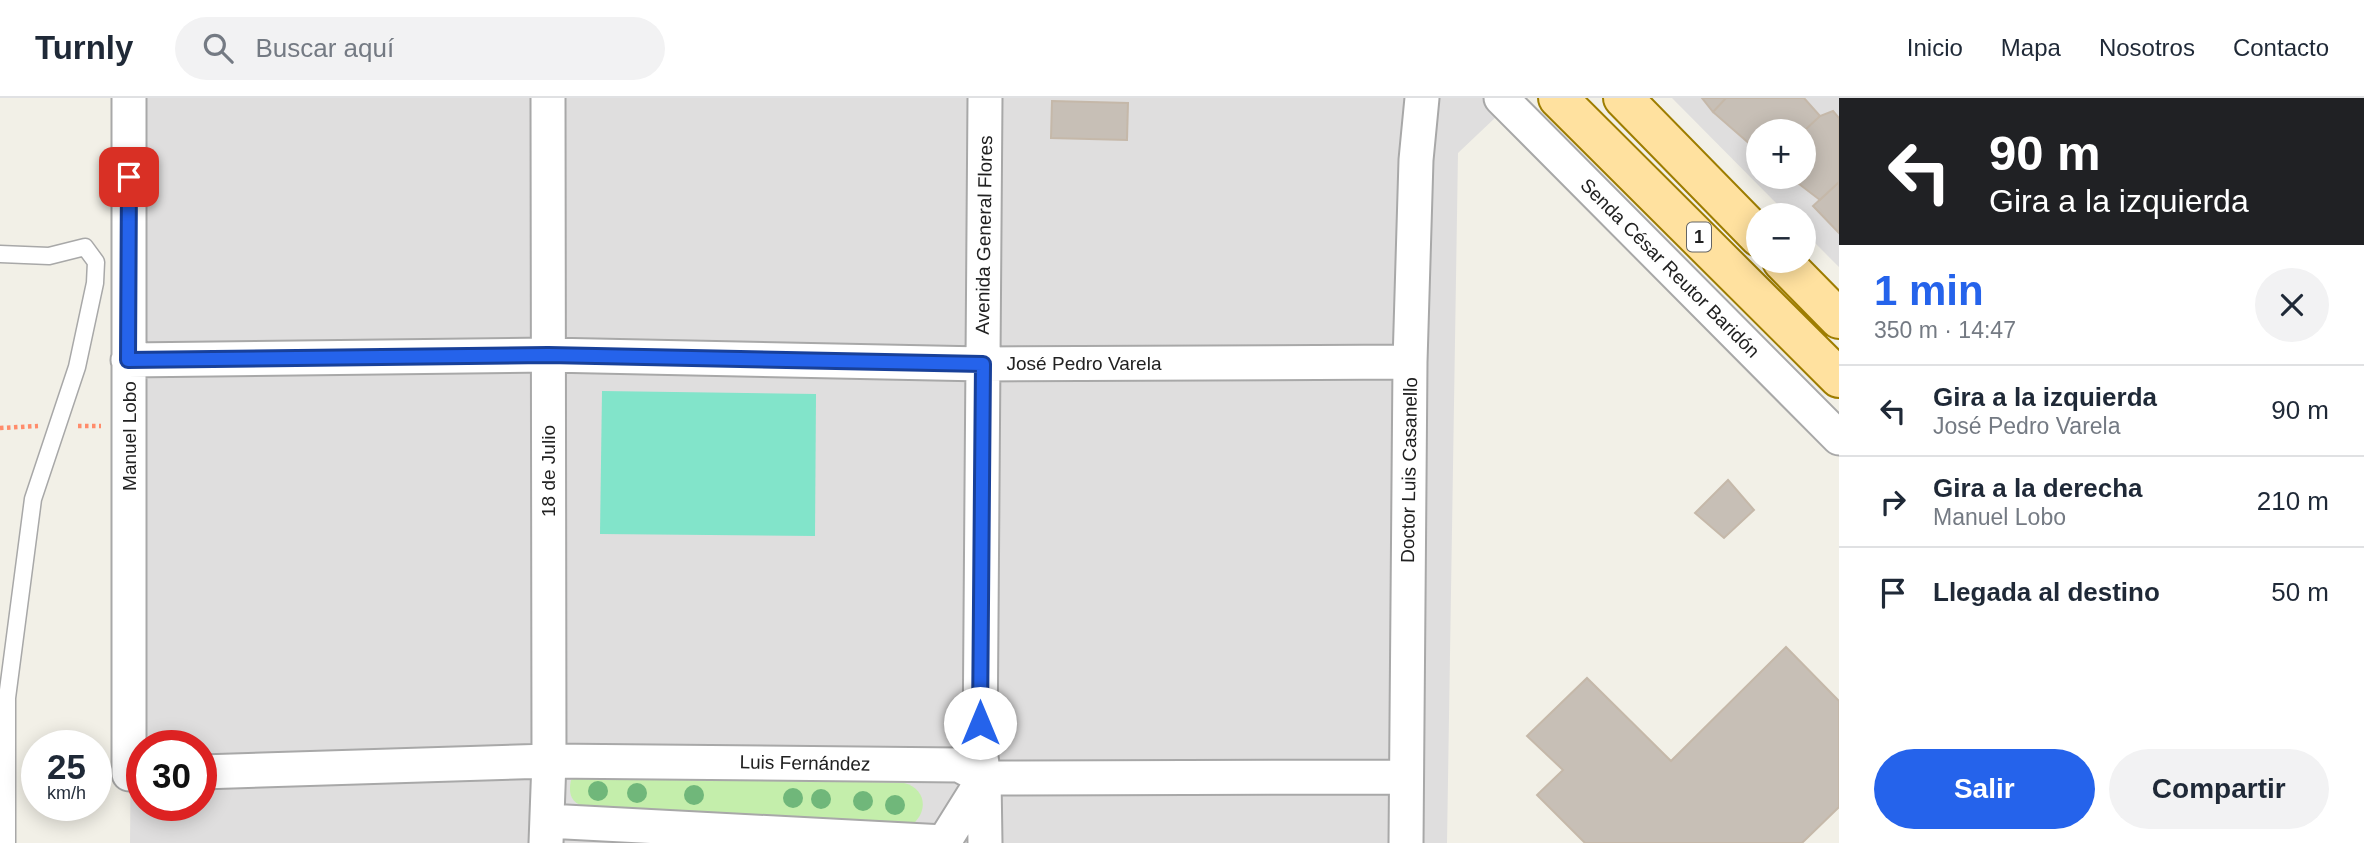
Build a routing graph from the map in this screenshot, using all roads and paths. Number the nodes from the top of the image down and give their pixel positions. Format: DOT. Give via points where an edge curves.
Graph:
graph roads {
  1 [pos="129,98"];
  2 [pos="548,98"];
  3 [pos="985,98"];
  4 [pos="1422,98"];
  5 [pos="1500,98"];
  6 [pos="1558,98"];
  7 [pos="1623,98"];
  8 [pos="1746,224"];
  9 [pos="0,254"];
  10 [pos="1794,273"];
  11 [pos="1839,319"];
  12 [pos="548,355"];
  13 [pos="128,360"];
  14 [pos="1410,362"];
  15 [pos="983,364"];
  16 [pos="1839,378"];
  17 [pos="1839,384"];
  18 [pos="1812,411"];
  19 [pos="1839,438"];
  20 [pos="134,730"];
  21 [pos="549,761"];
  22 [pos="974,764"];
  23 [pos="217,771"];
  24 [pos="1406,777"];
  25 [pos="547,832"];
  26 [pos="7,843"];
  27 [pos="944,843"];
  28 [pos="985,843"];
  29 [pos="1406,843"];
  1 -- 13 [label="street, Manuel Lobo"];
  2 -- 12 [label="street, 18 de Julio"];
  3 -- 15 [label="street, Avenida General Flores"];
  4 -- 14 [label="street, Doctor Luis Casanello"];
  5 -- 18 [label="street, Senda César Reutor Baridón"];
  6 -- 16 [label="main road, 1"];
  7 -- 8 [label="main road, 1"];
  9 -- 26 [label="lane" via="49,256 85,247 96,262 76,367 33,499 7,698"];
  10 -- 11 [label="main road"];
  12 -- 13 [label="street, José Pedro Varela"];
  12 -- 15 [label="street, José Pedro Varela"];
  12 -- 21 [label="street, 18 de Julio"];
  13 -- 20 [label="street, Manuel Lobo"];
  14 -- 15 [label="street, José Pedro Varela"];
  14 -- 24 [label="street, Doctor Luis Casanello"];
  15 -- 22 [label="street, Avenida General Flores"];
  17 -- 18 [label="street"];
  18 -- 19 [label="street, Senda César Reutor Baridón"];
  21 -- 22 [label="street, Luis Fernández"];
  21 -- 23 [label="street, Luis Fernández"];
  21 -- 25 [label="street, 18 de Julio"];
  22 -- 24 [label="street, Luis Fernández"];
  22 -- 27 [label="street"];
  22 -- 28 [label="street, Avenida General Flores"];
  24 -- 29 [label="street, Doctor Luis Casanello"];
  25 -- 27 [label="street"];
}
